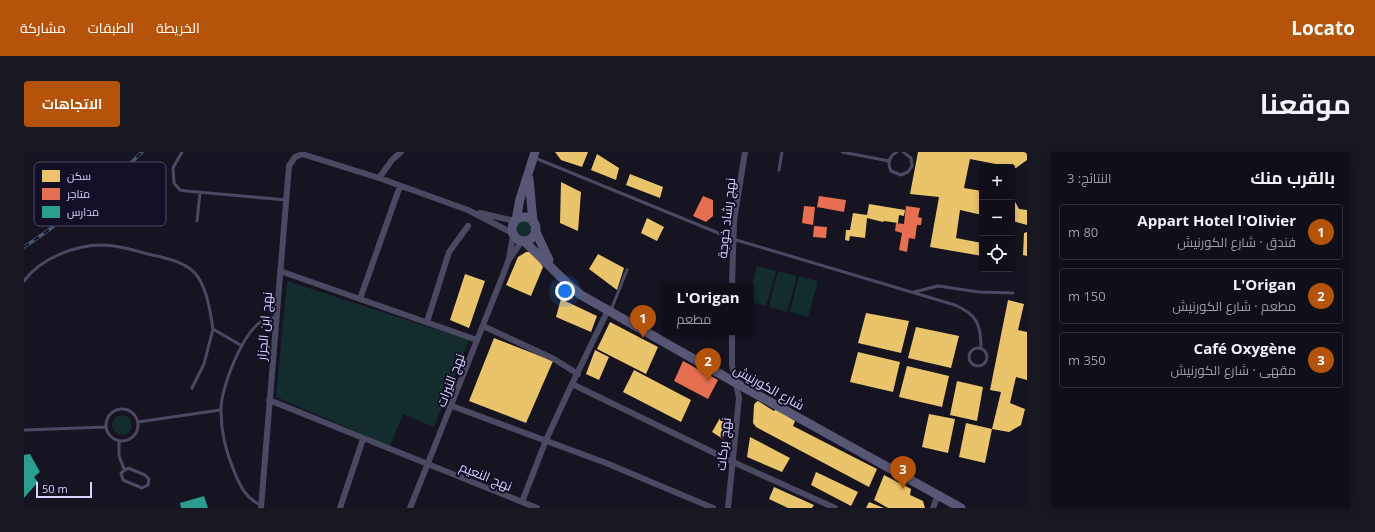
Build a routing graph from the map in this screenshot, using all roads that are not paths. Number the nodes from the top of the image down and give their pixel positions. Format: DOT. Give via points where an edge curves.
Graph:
graph roads {
  1 [pos="182,152"];
  2 [pos="401,152"];
  3 [pos="745,152"];
  4 [pos="782,152"];
  5 [pos="842,152"];
  6 [pos="897,152"];
  7 [pos="903,152"];
  8 [pos="294,154"];
  9 [pos="534,155"];
  10 [pos="889,161"];
  11 [pos="778,170"];
  12 [pos="528,174"];
  13 [pos="379,178"];
  14 [pos="400,186"];
  15 [pos="200,193"];
  16 [pos="286,200"];
  17 [pos="468,210"];
  18 [pos="516,220"];
  19 [pos="198,221"];
  20 [pos="468,226"];
  21 [pos="534,226"];
  22 [pos="513,234"];
  23 [pos="733,239"];
  24 [pos="523,241"];
  25 [pos="509,260"];
  26 [pos="552,267"];
  27 [pos="627,270"];
  28 [pos="280,271"];
  29 [pos="24,281"];
  30 [pos="732,283"];
  31 [pos="912,292"];
  32 [pos="1013,293"];
  33 [pos="360,299"];
  34 [pos="609,311"];
  35 [pos="276,317"];
  36 [pos="427,322"];
  37 [pos="482,326"];
  38 [pos="213,329"];
  39 [pos="732,335"];
  40 [pos="477,340"];
  41 [pos="242,346"];
  42 [pos="981,348"];
  43 [pos="578,374"];
  44 [pos="736,383"];
  45 [pos="572,384"];
  46 [pos="192,388"];
  47 [pos="269,400"];
  48 [pos="452,406"];
  49 [pos="220,410"];
  50 [pos="138,422"];
  51 [pos="106,427"];
  52 [pos="24,430"];
  53 [pos="363,439"];
  54 [pos="546,440"];
  55 [pos="119,441"];
  56 [pos="732,462"];
  57 [pos="427,464"];
  58 [pos="124,469"];
  59 [pos="938,495"];
  60 [pos="522,502"];
  61 [pos="261,506"];
  62 [pos="340,508"];
  63 [pos="410,508"];
  64 [pos="537,508"];
  65 [pos="713,508"];
  66 [pos="728,508"];
  67 [pos="835,508"];
  68 [pos="933,508"];
  69 [pos="961,508"];
  1 -- 15 [label="lane" via="173,168 174,183 180,190"];
  2 -- 13 [label="street"];
  3 -- 23 [label="street, نهج رشاد خوجة"];
  4 -- 11 [label="lane"];
  5 -- 10 [label="lane"];
  6 -- 10 [label="lane"];
  7 -- 10 [label="lane" via="908,154 912,162 908,172 901,175 894,173"];
  8 -- 13 [label="street, نهج ابن الجزار" via="302,154"];
  8 -- 16 [label="street, نهج ابن الجزار" via="289,166"];
  9 -- 12 [label="main road"];
  9 -- 23 [label="lane"];
  12 -- 18 [label="main road"];
  12 -- 21 [label="main road, شارع الكورنيش"];
  13 -- 14 [label="street"];
  14 -- 17 [label="street"];
  14 -- 33 [label="street"];
  15 -- 16 [label="lane"];
  15 -- 19 [label="lane"];
  16 -- 28 [label="street, نهج ابن الجزار"];
  17 -- 18 [label="street"];
  17 -- 22 [label="street"];
  18 -- 21 [label="main road" via="525,217"];
  18 -- 22 [label="main road" via="512,226"];
  20 -- 36 [label="street" via="449,252"];
  21 -- 24 [label="main road" via="533,236"];
  21 -- 26 [label="main road, شارع الكورنيش"];
  22 -- 24 [label="main road"];
  22 -- 25 [label="street"];
  23 -- 30 [label="street, نهج رشاد خوجة"];
  23 -- 31 [label="lane"];
  24 -- 25 [label="street"];
  24 -- 26 [label="main road, شارع الكورنيش"];
  25 -- 37 [label="street, نهج النيرات"];
  26 -- 34 [label="main road, شارع الكورنيش" via="581,295"];
  27 -- 34 [label="lane"];
  28 -- 33 [label="street"];
  28 -- 35 [label="street, نهج ابن الجزار"];
  29 -- 38 [label="lane" via="50,258 83,248 101,245 159,256 184,265 197,276 209,302"];
  31 -- 32 [label="lane" via="938,286 979,292"];
  31 -- 42 [label="lane" via="955,305 972,315 978,325"];
  33 -- 36 [label="street"];
  34 -- 43 [label="street"];
  34 -- 44 [label="main road, شارع الكورنيش"];
  35 -- 41 [label="lane" via="263,320"];
  35 -- 47 [label="street, نهج ابن الجزار"];
  36 -- 40 [label="street"];
  37 -- 40 [label="street, نهج النيرات"];
  37 -- 43 [label="street" via="554,359"];
  38 -- 41 [label="lane"];
  38 -- 46 [label="lane" via="204,364"];
  39 -- 44 [label="street" via="732,365"];
  40 -- 48 [label="street, نهج النيرات"];
  41 -- 49 [label="lane" via="230,369"];
  42 -- 42 [label="lane" via="975,348 969,354 969,360 975,366 984,364 987,358 986,352"];
  43 -- 45 [label="street"];
  44 -- 56 [label="street, نهج بركات" via="739,398"];
  44 -- 59 [label="main road, شارع الكورنيش"];
  45 -- 54 [label="street"];
  45 -- 56 [label="street"];
  47 -- 53 [label="street, نهج النعيم"];
  47 -- 61 [label="street, نهج ابن الجزار"];
  48 -- 54 [label="street"];
  48 -- 57 [label="street, نهج النيرات"];
  49 -- 50 [label="lane"];
  49 -- 61 [label="lane" via="228,457 240,487 252,501"];
  50 -- 51 [label="lane" via="129,410 119,409 110,414"];
  50 -- 55 [label="lane" via="137,433 133,437"];
  51 -- 52 [label="lane"];
  51 -- 55 [label="lane" via="112,438"];
  53 -- 57 [label="street, نهج النعيم"];
  53 -- 62 [label="street"];
  54 -- 60 [label="street"];
  54 -- 65 [label="street"];
  55 -- 58 [label="lane" via="119,456"];
  56 -- 66 [label="street, نهج بركات"];
  56 -- 67 [label="street"];
  57 -- 60 [label="street, نهج النعيم"];
  57 -- 63 [label="street, نهج النيرات"];
  58 -- 58 [label="lane" via="120,475 125,482 142,488 149,484 149,479 145,475"];
  59 -- 68 [label="street"];
  59 -- 69 [label="main road, شارع الكورنيش"];
  60 -- 64 [label="street, نهج النعيم"];
}
